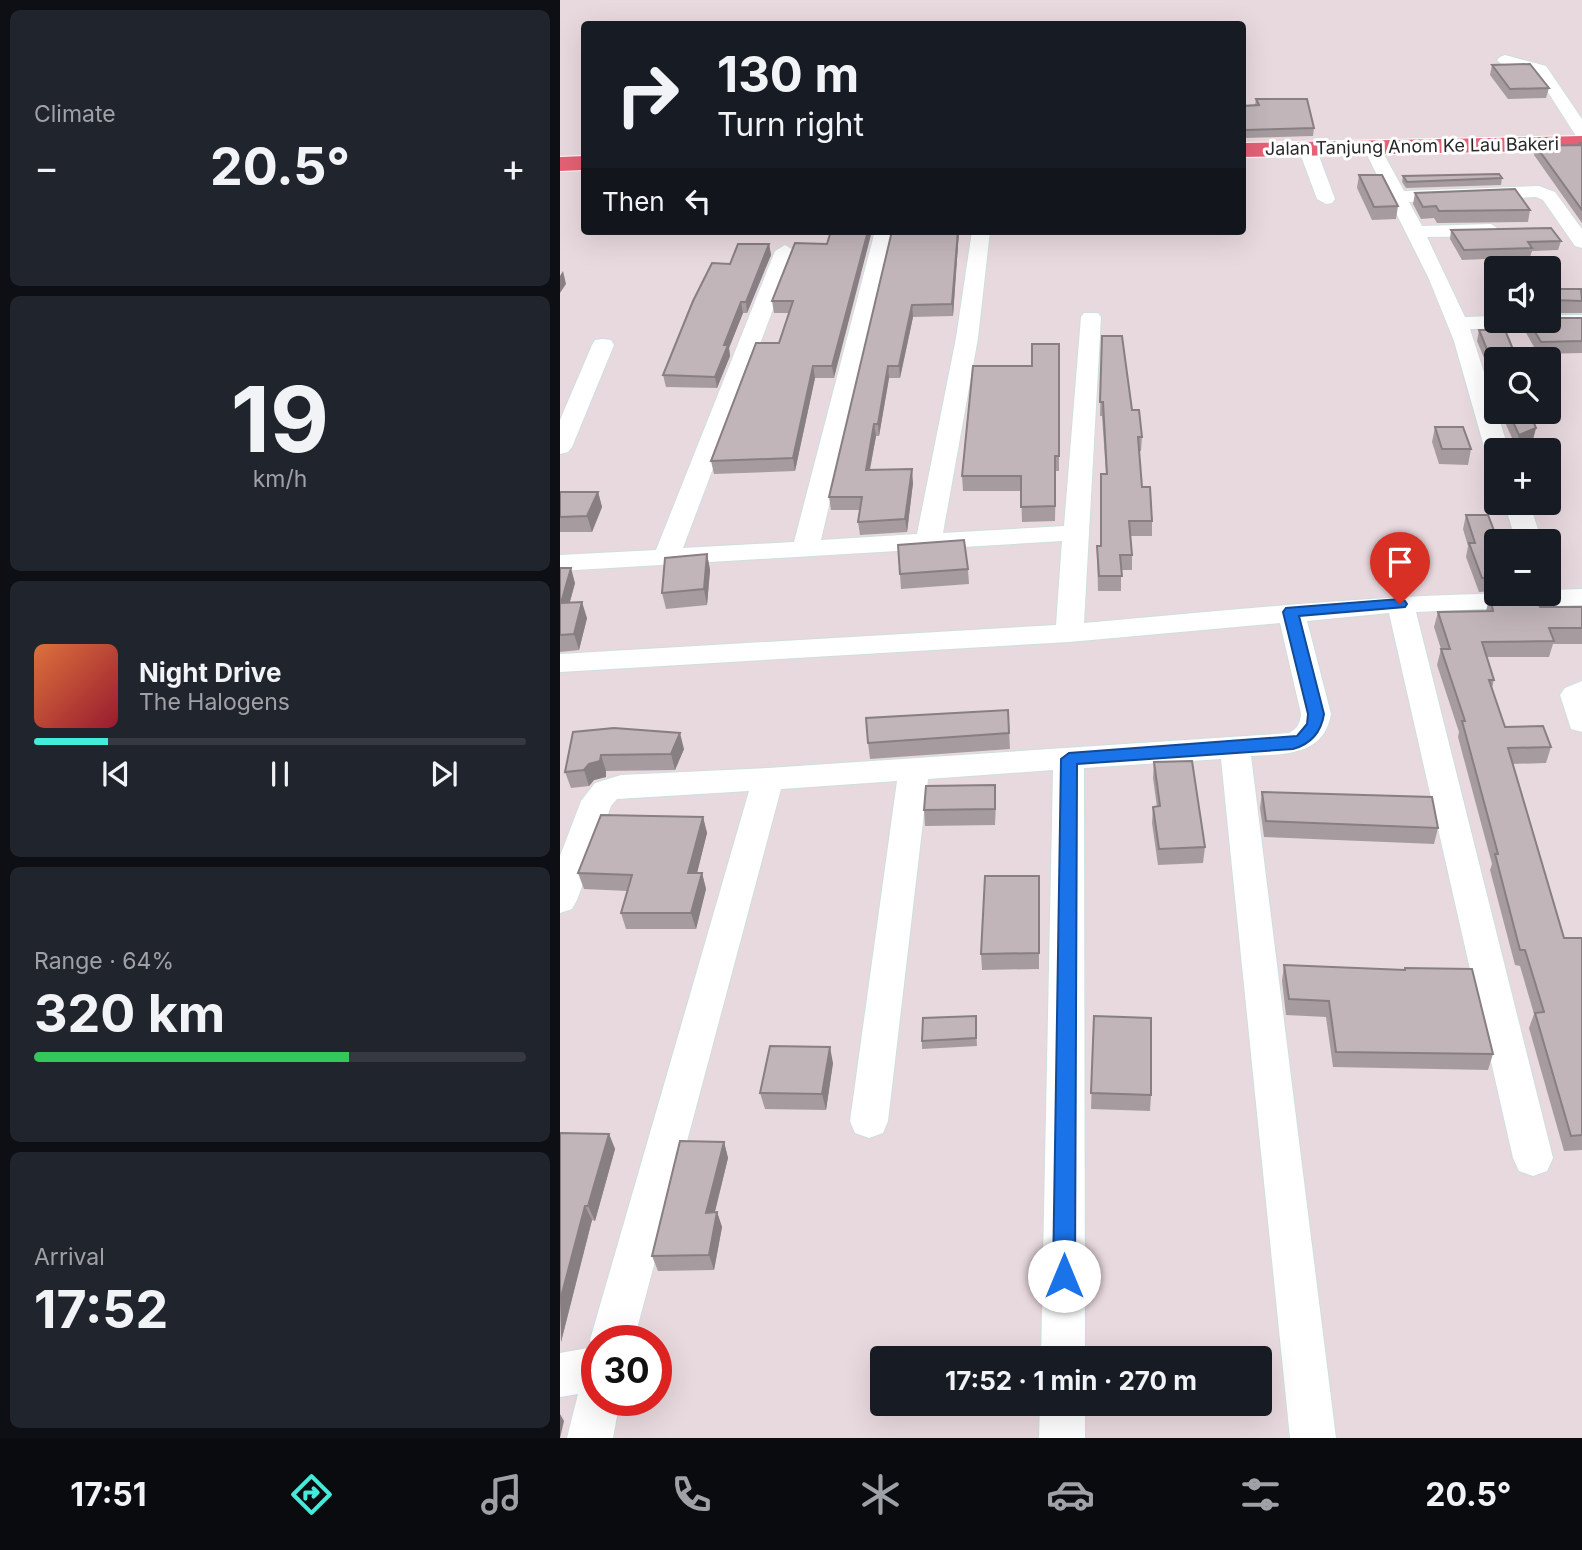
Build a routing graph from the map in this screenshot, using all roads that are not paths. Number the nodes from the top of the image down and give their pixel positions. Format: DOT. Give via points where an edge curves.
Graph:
graph roads {
  1 [pos="1505,60"];
  2 [pos="1582,132"];
  3 [pos="1582,143"];
  4 [pos="1307,148"];
  5 [pos="1246,150"];
  6 [pos="1370,150"];
  7 [pos="581,163"];
  8 [pos="560,164"];
  9 [pos="1399,197"];
  10 [pos="1326,199"];
  11 [pos="1546,229"];
  12 [pos="1506,230"];
  13 [pos="1415,232"];
  14 [pos="883,235"];
  15 [pos="980,235"];
  16 [pos="1577,236"];
  17 [pos="785,251"];
  18 [pos="1091,317"];
  19 [pos="1582,321"];
  20 [pos="1457,323"];
  21 [pos="603,345"];
  22 [pos="1493,438"];
  23 [pos="560,447"];
  24 [pos="1075,533"];
  25 [pos="929,540"];
  26 [pos="806,547"];
  27 [pos="667,555"];
  28 [pos="560,563"];
  29 [pos="1561,596"];
  30 [pos="1582,597"];
  31 [pos="1484,599"];
  32 [pos="1400,604"];
  33 [pos="1291,612"];
  34 [pos="1069,633"];
  35 [pos="560,663"];
  36 [pos="1582,691"];
  37 [pos="1582,722"];
  38 [pos="1235,747"];
  39 [pos="1069,759"];
  40 [pos="914,769"];
  41 [pos="768,779"];
  42 [pos="560,900"];
  43 [pos="869,1121"];
  44 [pos="1533,1158"];
  45 [pos="616,1325"];
  46 [pos="1063,1346"];
  47 [pos="581,1372"];
  48 [pos="560,1375"];
  49 [pos="595,1416"];
  50 [pos="1063,1416"];
  51 [pos="590,1438"];
  52 [pos="1062,1438"];
  53 [pos="1313,1438"];
  1 -- 2 [label="street" via="1541,69"];
  3 -- 6 [label="main road, Jalan Tanjung Anom Ke Lau Bakeri"];
  4 -- 5 [label="main road, Jalan Tanjung Anom Ke Lau Bakeri"];
  4 -- 6 [label="main road, Jalan Tanjung Anom Ke Lau Bakeri"];
  4 -- 10 [label="street"];
  6 -- 9 [label="street"];
  7 -- 8 [label="main road"];
  9 -- 13 [label="street"];
  9 -- 16 [label="street" via="1539,191 1549,196"];
  11 -- 16 [label="street"];
  12 -- 13 [label="street"];
  13 -- 20 [label="street"];
  14 -- 26 [label="street"];
  15 -- 25 [label="street" via="967,338"];
  17 -- 27 [label="street"];
  18 -- 24 [label="street"];
  19 -- 20 [label="street"];
  20 -- 22 [label="street"];
  21 -- 23 [label="street"];
  24 -- 25 [label="street"];
  24 -- 34 [label="street"];
  25 -- 26 [label="street"];
  26 -- 27 [label="street"];
  27 -- 28 [label="street"];
  29 -- 30 [label="street"];
  31 -- 32 [label="street"];
  32 -- 33 [label="street"];
  32 -- 44 [label="street"];
  33 -- 34 [label="street"];
  33 -- 38 [label="street" via="1316,714 1314,725 1303,740 1293,743"];
  34 -- 35 [label="street"];
  36 -- 37 [label="street" via="1575,695"];
  38 -- 39 [label="street"];
  38 -- 53 [label="street"];
  39 -- 40 [label="street"];
  39 -- 46 [label="street"];
  40 -- 41 [label="street"];
  40 -- 43 [label="street"];
  41 -- 42 [label="street" via="621,786 606,791 597,801"];
  41 -- 45 [label="street"];
  47 -- 48 [label="street"];
  49 -- 51 [label="street"];
  50 -- 52 [label="street"];
}
